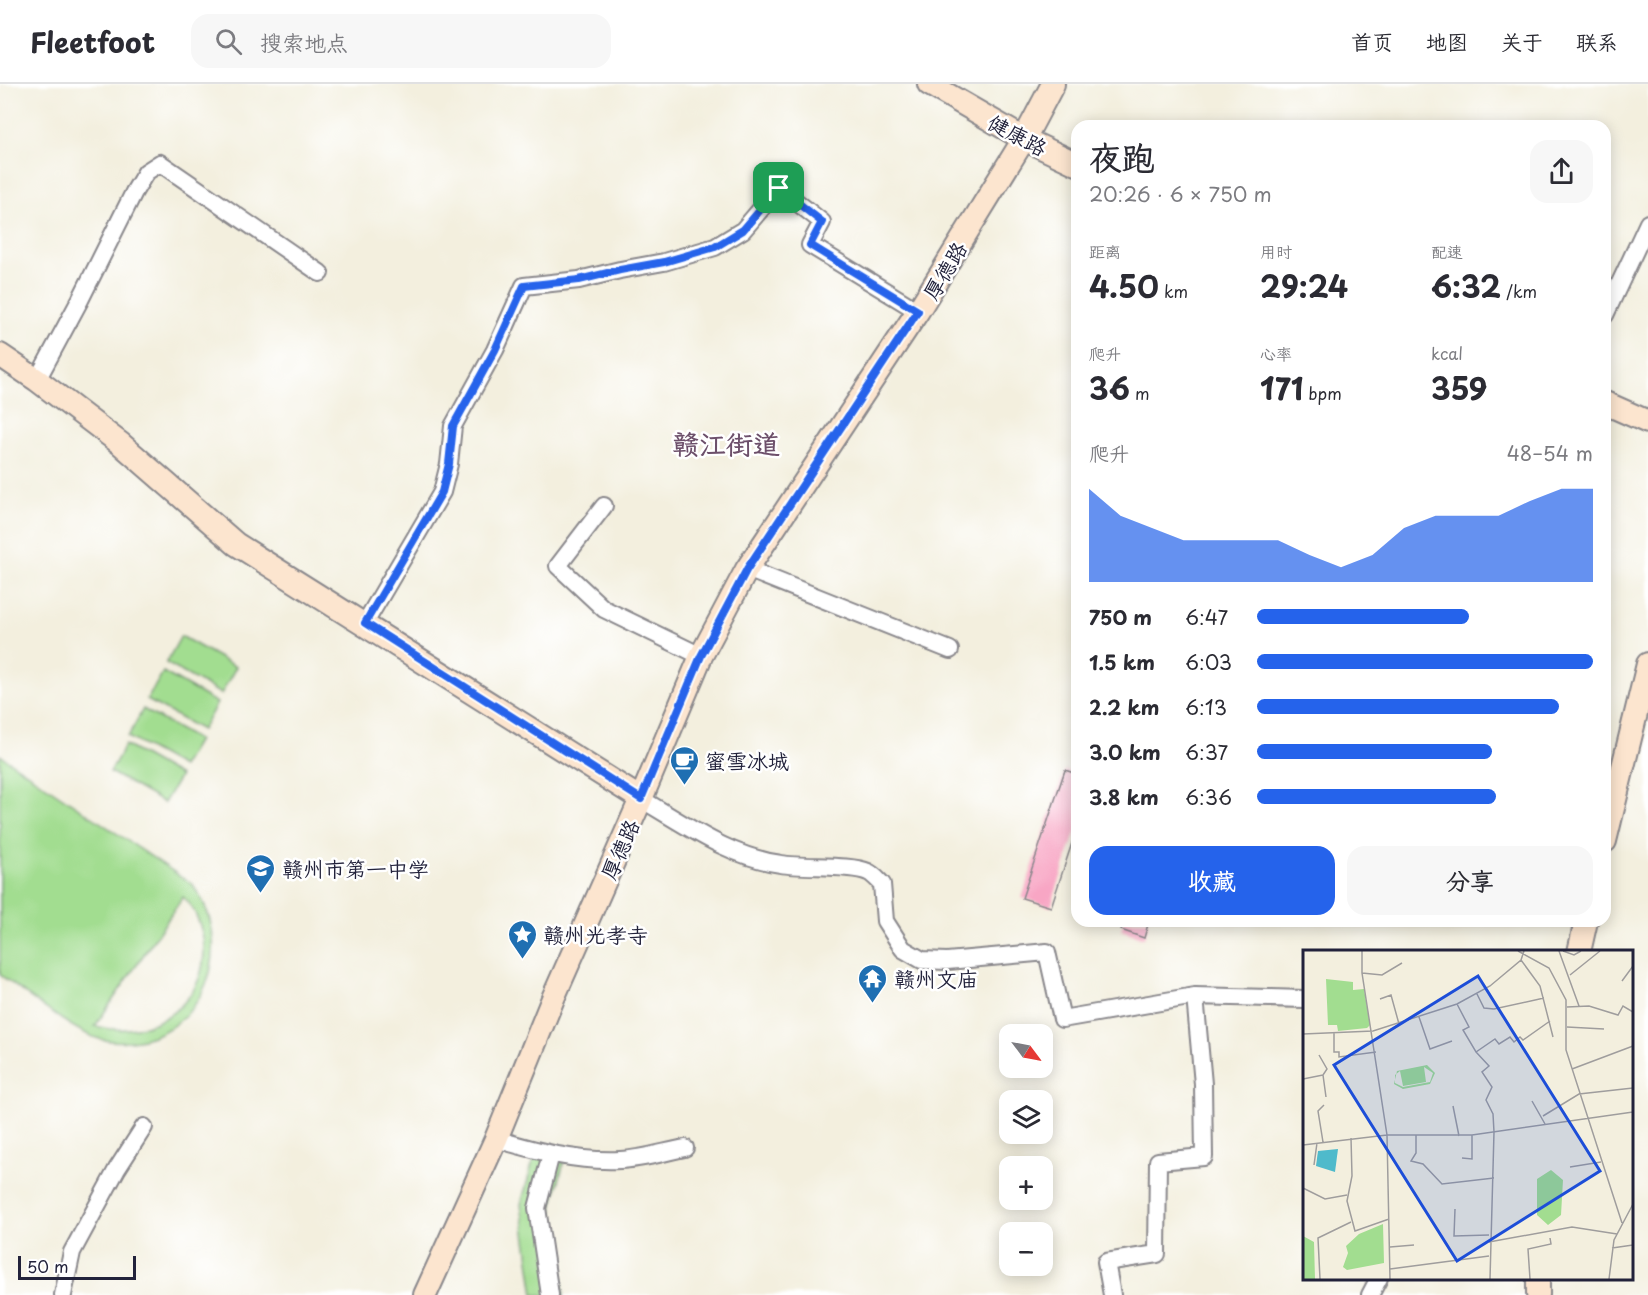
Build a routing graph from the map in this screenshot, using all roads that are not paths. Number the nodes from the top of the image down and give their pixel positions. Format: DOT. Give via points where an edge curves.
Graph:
graph roads {
  1 [pos="929,84"];
  2 [pos="1053,84"];
  3 [pos="1024,140"];
  4 [pos="1071,161"];
  5 [pos="1648,223"];
  6 [pos="320,273"];
  7 [pos="1611,302"];
  8 [pos="918,311"];
  9 [pos="0,356"];
  10 [pos="37,380"];
  11 [pos="1611,406"];
  12 [pos="1648,422"];
  13 [pos="604,506"];
  14 [pos="747,569"];
  15 [pos="365,623"];
  16 [pos="950,650"];
  17 [pos="701,656"];
  18 [pos="1648,664"];
  19 [pos="1612,778"];
  20 [pos="641,799"];
  21 [pos="1585,927"];
  22 [pos="1579,950"];
  23 [pos="1195,996"];
  24 [pos="1303,999"];
  25 [pos="144,1127"];
  26 [pos="496,1139"];
  27 [pos="685,1148"];
  28 [pos="551,1154"];
  29 [pos="1378,1280"];
  30 [pos="63,1295"];
  31 [pos="425,1295"];
  32 [pos="550,1295"];
  33 [pos="1112,1295"];
  34 [pos="1370,1295"];
  1 -- 3 [label="street, 健康路"];
  2 -- 3 [label="street, 厚德路"];
  3 -- 4 [label="street, 健康路"];
  3 -- 8 [label="street, 厚德路"];
  5 -- 7 [label="street"];
  6 -- 10 [label="street" via="160,163 146,172 134,192"];
  8 -- 14 [label="street, 厚德路"];
  8 -- 15 [label="street" via="810,245 822,222 779,188 743,230 715,247 579,280 524,286 495,350 453,426 442,492"];
  9 -- 10 [label="street"];
  10 -- 15 [label="street" via="121,444 236,544"];
  11 -- 12 [label="street"];
  13 -- 17 [label="street" via="558,566 604,609"];
  14 -- 16 [label="street"];
  14 -- 17 [label="street, 厚德路"];
  15 -- 20 [label="street"];
  17 -- 20 [label="street, 厚德路"];
  18 -- 19 [label="street"];
  20 -- 23 [label="street" via="730,851 753,859 868,872 882,884 885,921 892,934 903,949 922,960 1047,952 1062,1019"];
  20 -- 26 [label="street, 厚德路"];
  21 -- 22 [label="street"];
  23 -- 24 [label="street"];
  23 -- 33 [label="street" via="1203,1084 1204,1157 1158,1161 1157,1254 1106,1262"];
  25 -- 30 [label="street" via="72,1252"];
  26 -- 28 [label="street"];
  26 -- 31 [label="street, 厚德路"];
  27 -- 28 [label="street" via="623,1160 589,1161"];
  28 -- 32 [label="street" via="537,1208"];
  29 -- 34 [label="street"];
}
